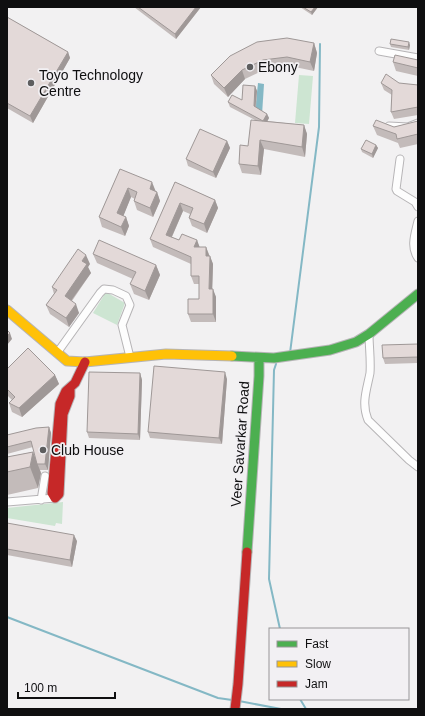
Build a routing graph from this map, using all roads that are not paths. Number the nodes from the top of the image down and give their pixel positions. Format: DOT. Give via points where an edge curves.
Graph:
graph roads {
  1 [pos="379,51"];
  2 [pos="418,58"];
  3 [pos="418,123"];
  4 [pos="389,126"];
  5 [pos="400,159"];
  6 [pos="418,207"];
  7 [pos="418,221"];
  8 [pos="418,258"];
  9 [pos="418,294"];
  10 [pos="7,310"];
  11 [pos="368,334"];
  12 [pos="58,353"];
  13 [pos="130,357"];
  14 [pos="259,361"];
  15 [pos="85,362"];
  16 [pos="418,467"];
  17 [pos="45,476"];
  18 [pos="55,498"];
  19 [pos="41,500"];
  20 [pos="7,502"];
  21 [pos="235,709"];
  1 -- 2 [label="street"];
  3 -- 4 [label="street" via="408,128"];
  5 -- 6 [label="street" via="397,191 415,202"];
  7 -- 8 [label="street" via="414,251"];
  9 -- 11 [label="street"];
  10 -- 12 [label="street"];
  11 -- 14 [label="street" via="356,342 330,350"];
  11 -- 16 [label="street" via="370,371 365,400 368,420"];
  12 -- 13 [label="street" via="104,289 126,296 130,305 122,325"];
  12 -- 15 [label="street" via="67,361"];
  13 -- 14 [label="street" via="166,354"];
  13 -- 15 [label="street"];
  14 -- 21 [label="street, Veer Savarkar Road"];
  15 -- 18 [label="street" via="60,404 59,494"];
  17 -- 19 [label="street"];
  18 -- 19 [label="street"];
  19 -- 20 [label="street"];
}
